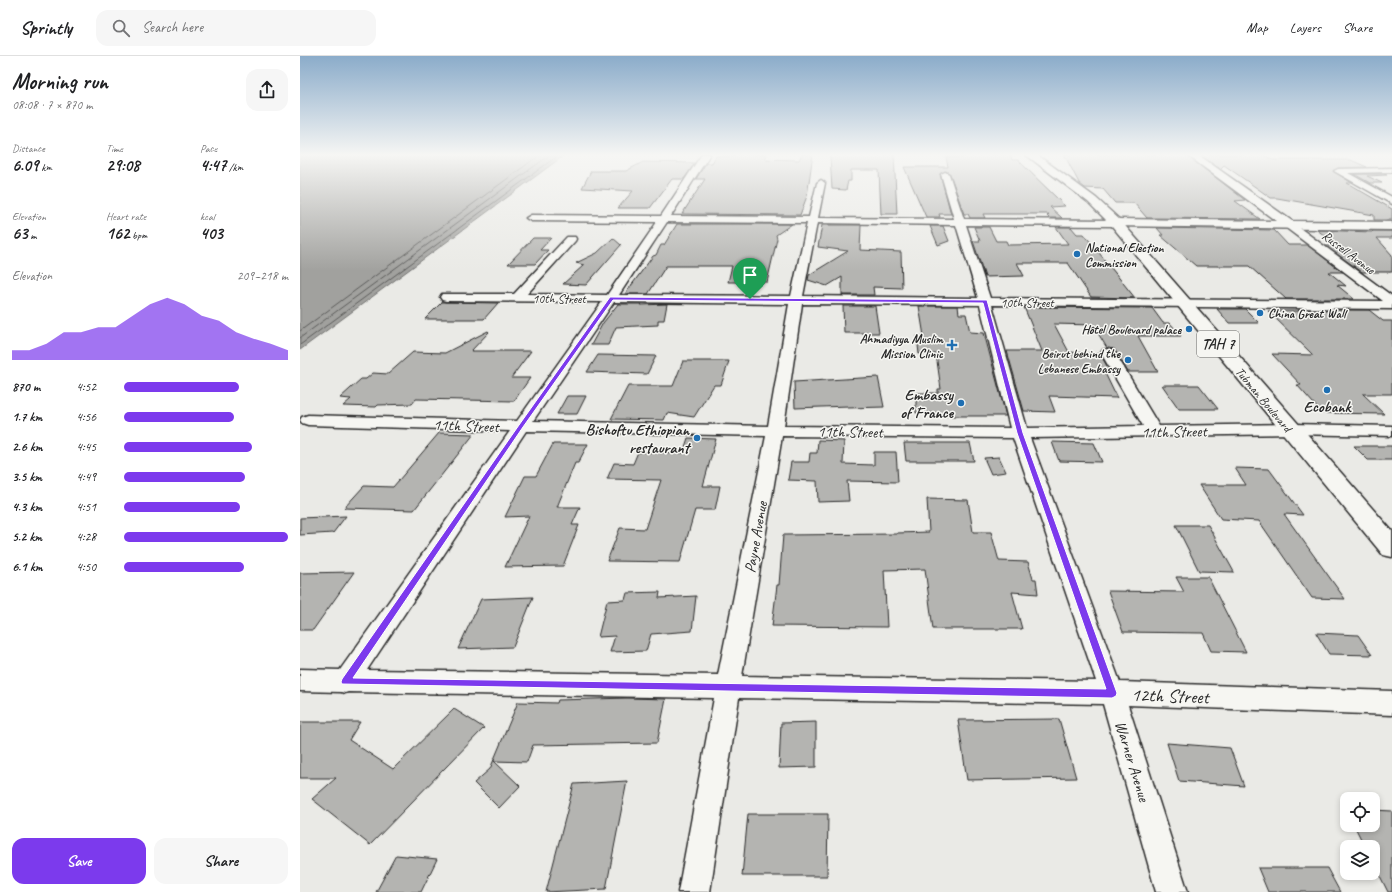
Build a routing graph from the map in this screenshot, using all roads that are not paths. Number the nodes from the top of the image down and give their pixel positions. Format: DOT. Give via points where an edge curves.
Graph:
graph roads {
  1 [pos="682,193"];
  2 [pos="819,193"];
  3 [pos="951,193"];
  4 [pos="1083,193"];
  5 [pos="1245,193"];
  6 [pos="1378,193"];
  7 [pos="1392,201"];
  8 [pos="530,218"];
  9 [pos="666,219"];
  10 [pos="812,220"];
  11 [pos="959,222"];
  12 [pos="1116,223"];
  13 [pos="1289,225"];
  14 [pos="1392,226"];
  15 [pos="572,239"];
  16 [pos="446,297"];
  17 [pos="518,297"];
  18 [pos="612,298"];
  19 [pos="796,300"];
  20 [pos="985,301"];
  21 [pos="1392,302"];
  22 [pos="1183,303"];
  23 [pos="1392,305"];
  24 [pos="1108,353"];
  25 [pos="308,420"];
  26 [pos="521,426"];
  27 [pos="1290,430"];
  28 [pos="775,431"];
  29 [pos="1154,431"];
  30 [pos="1392,432"];
  31 [pos="1020,433"];
  32 [pos="1392,548"];
  33 [pos="300,680"];
  34 [pos="345,682"];
  35 [pos="728,687"];
  36 [pos="1112,693"];
  37 [pos="1392,703"];
  38 [pos="694,892"];
  39 [pos="1172,892"];
  1 -- 9 [label="street"];
  2 -- 10 [label="street, Payne Avenue"];
  3 -- 11 [label="street, Warner Avenue"];
  4 -- 12 [label="main road, Tubman Boulevard / TAH 7"];
  5 -- 13 [label="main road"];
  6 -- 7 [label="street"];
  8 -- 9 [label="street"];
  9 -- 10 [label="street"];
  9 -- 18 [label="street"];
  10 -- 11 [label="street"];
  10 -- 19 [label="street, Payne Avenue"];
  11 -- 12 [label="street"];
  11 -- 20 [label="street, Warner Avenue"];
  12 -- 13 [label="main road"];
  12 -- 22 [label="main road, Tubman Boulevard / TAH 7"];
  13 -- 14 [label="main road"];
  13 -- 21 [label="street, Russell Avenue"];
  15 -- 17 [label="street"];
  16 -- 17 [label="street, 10th Street"];
  17 -- 18 [label="street, 10th Street"];
  18 -- 19 [label="street, 10th Street"];
  18 -- 26 [label="street"];
  19 -- 20 [label="street, 10th Street"];
  19 -- 28 [label="street, Payne Avenue"];
  20 -- 22 [label="street, 10th Street"];
  20 -- 31 [label="street, Warner Avenue"];
  22 -- 23 [label="street, 10th Street"];
  22 -- 27 [label="main road, Tubman Boulevard / TAH 7"];
  24 -- 29 [label="street"];
  25 -- 26 [label="street, 11th Street"];
  26 -- 28 [label="street, 11th Street"];
  26 -- 34 [label="street"];
  27 -- 29 [label="street, 11th Street"];
  27 -- 30 [label="street, 11th Street"];
  27 -- 32 [label="main road, Tubman Boulevard / TAH 7"];
  28 -- 31 [label="street, 11th Street"];
  28 -- 35 [label="street, Payne Avenue"];
  29 -- 31 [label="street, 11th Street"];
  31 -- 36 [label="street, Warner Avenue"];
  33 -- 34 [label="street, 12th Street"];
  34 -- 35 [label="street, 12th Street"];
  35 -- 36 [label="street, 12th Street"];
  35 -- 38 [label="street, Payne Avenue"];
  36 -- 37 [label="street, 12th Street"];
  36 -- 39 [label="street, Warner Avenue"];
}
